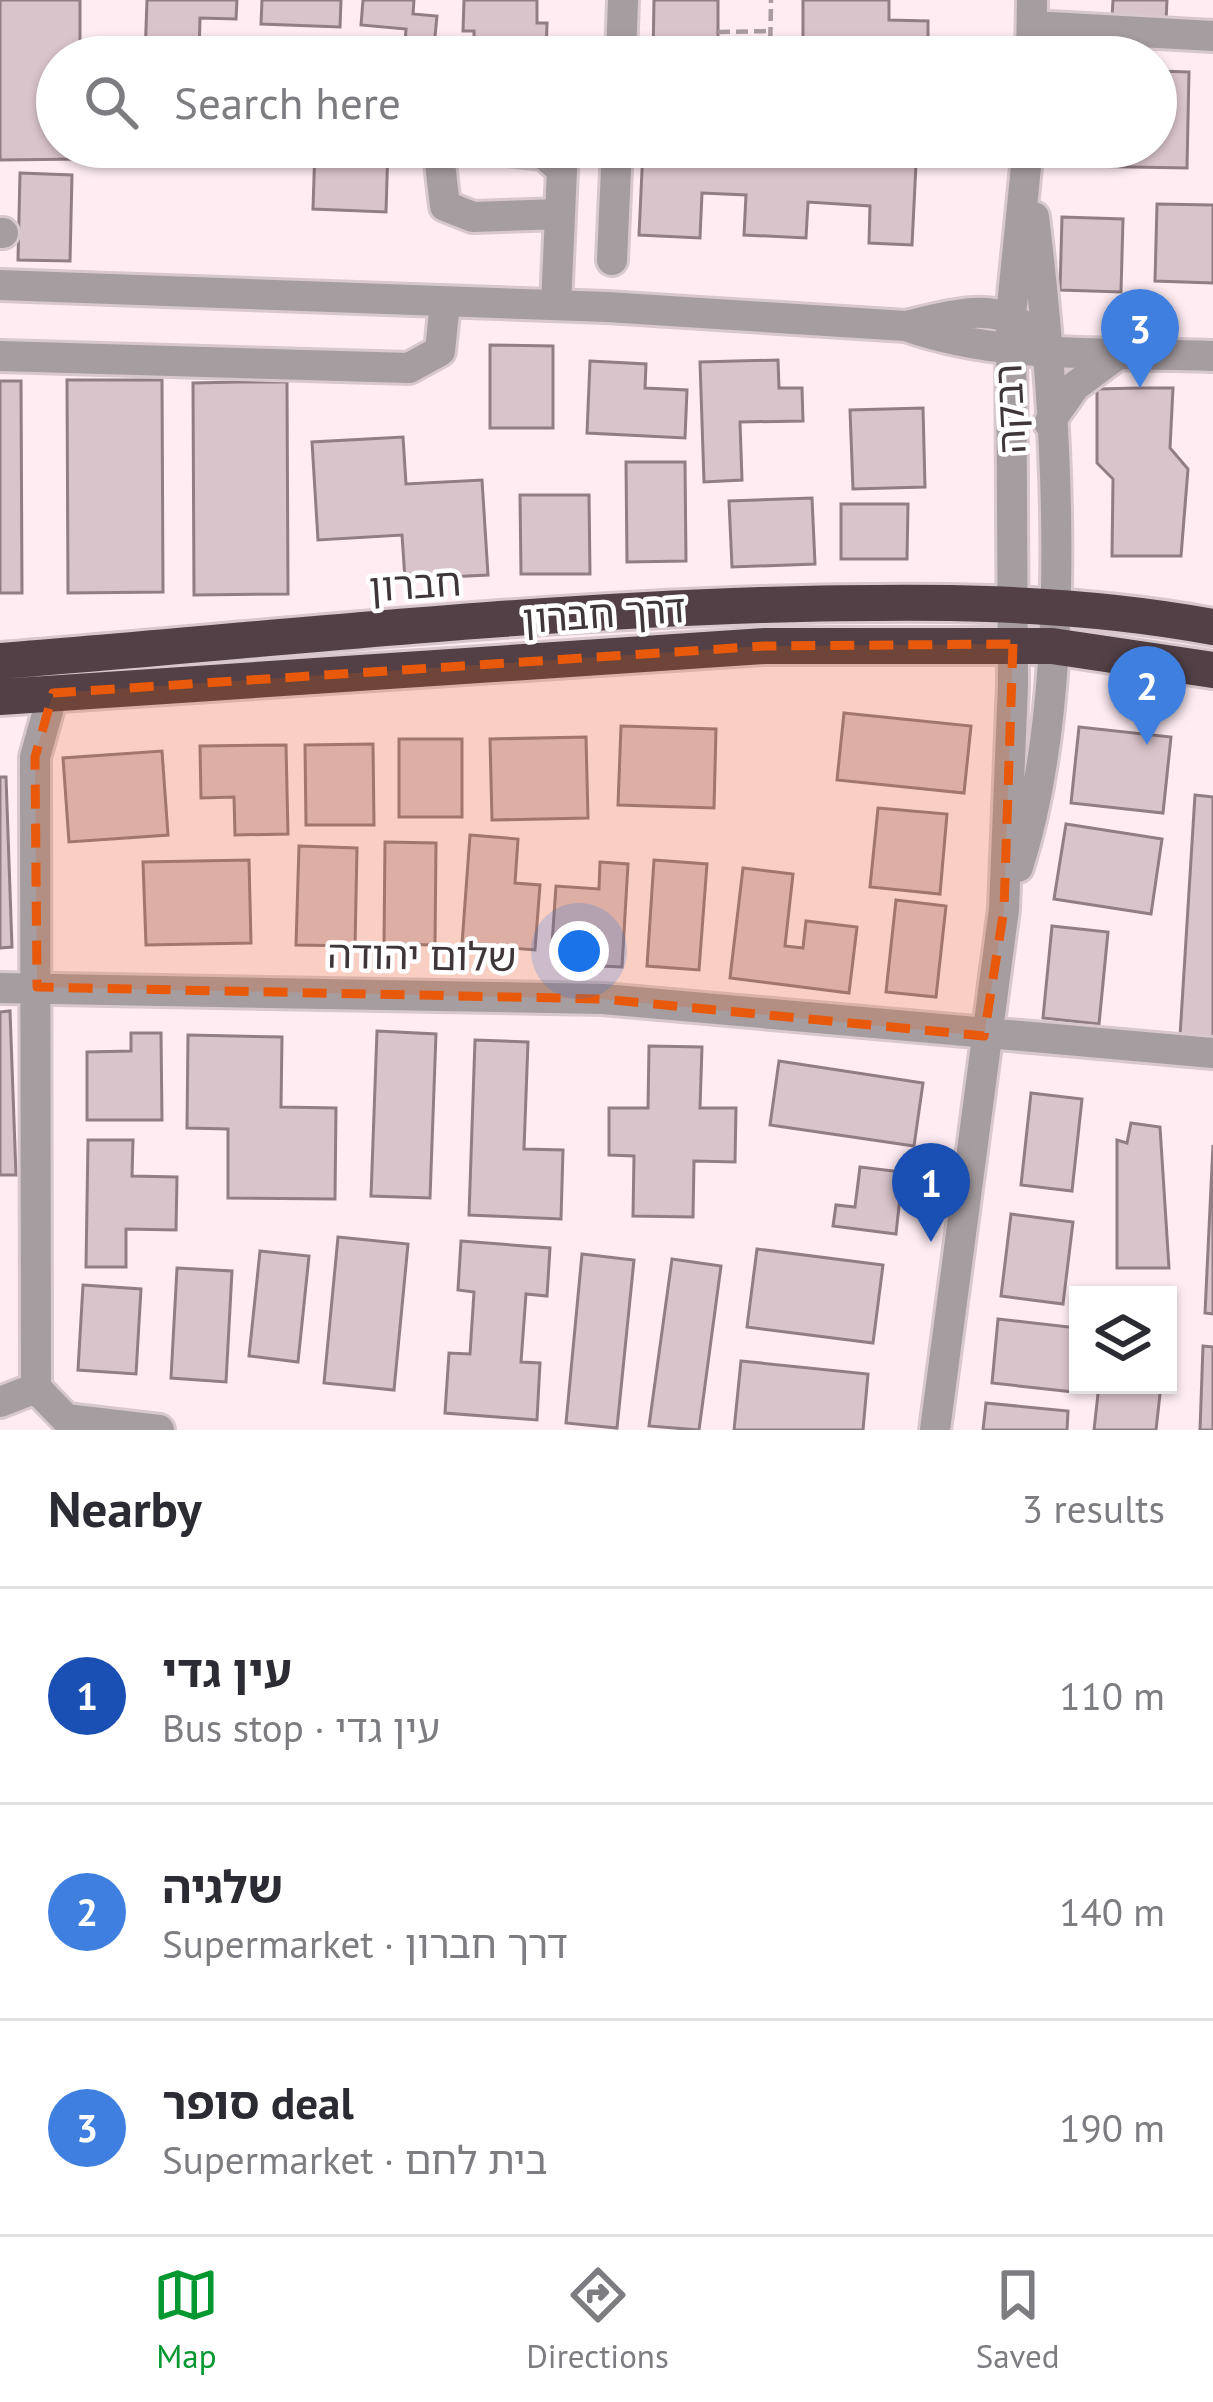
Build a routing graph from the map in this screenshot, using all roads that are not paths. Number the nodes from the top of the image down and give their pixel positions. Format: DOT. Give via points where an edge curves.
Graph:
graph roads {
  1 [pos="623,0"];
  2 [pos="1032,28"];
  3 [pos="622,36"];
  4 [pos="1213,36"];
  5 [pos="441,168"];
  6 [pos="560,168"];
  7 [pos="616,168"];
  8 [pos="1027,168"];
  9 [pos="1029,168"];
  10 [pos="560,214"];
  11 [pos="612,260"];
  12 [pos="0,285"];
  13 [pos="446,303"];
  14 [pos="556,305"];
  15 [pos="1011,316"];
  16 [pos="906,326"];
  17 [pos="1010,348"];
  18 [pos="1045,350"];
  19 [pos="1121,352"];
  20 [pos="0,356"];
  21 [pos="1213,356"];
  22 [pos="1049,423"];
  23 [pos="1013,601"];
  24 [pos="1054,604"];
  25 [pos="1213,627"];
  26 [pos="1013,644"];
  27 [pos="1052,646"];
  28 [pos="0,661"];
  29 [pos="1213,670"];
  30 [pos="52,693"];
  31 [pos="0,697"];
  32 [pos="1004,909"];
  33 [pos="38,987"];
  34 [pos="0,988"];
  35 [pos="984,1036"];
  36 [pos="1213,1053"];
  37 [pos="36,1388"];
  38 [pos="0,1402"];
  39 [pos="159,1430"];
  40 [pos="935,1430"];
  1 -- 3 [label="street"];
  2 -- 4 [label="street"];
  5 -- 10 [label="street" via="445,206 473,217"];
  6 -- 10 [label="street"];
  7 -- 11 [label="street"];
  8 -- 15 [label="street, רבקה"];
  9 -- 18 [label="street, רבקה"];
  10 -- 14 [label="street"];
  12 -- 13 [label="street"];
  13 -- 14 [label="street"];
  13 -- 20 [label="street" via="440,351 409,368"];
  14 -- 16 [label="street"];
  15 -- 16 [label="street" via="972,313"];
  15 -- 17 [label="street, רבקה"];
  15 -- 18 [label="street"];
  16 -- 17 [label="street"];
  17 -- 18 [label="street"];
  17 -- 23 [label="street, רבקה"];
  18 -- 19 [label="street"];
  18 -- 22 [label="street, רבקה"];
  19 -- 21 [label="street"];
  19 -- 22 [label="street" via="1075,386"];
  22 -- 24 [label="street, רבקה"];
  23 -- 24 [label="highway, חברון"];
  23 -- 26 [label="street, רבקה"];
  23 -- 28 [label="highway, חברון" via="674,608"];
  24 -- 25 [label="highway"];
  24 -- 27 [label="street, רבקה"];
  26 -- 27 [label="highway, דרך חברון"];
  26 -- 30 [label="highway, דרך חברון" via="670,650"];
  26 -- 32 [label="street, רבקה"];
  27 -- 29 [label="highway, דרך חברון"];
  27 -- 32 [label="street, רבקה" via="1043,763"];
  30 -- 31 [label="highway, דרך חברון"];
  30 -- 33 [label="street" via="35,757"];
  32 -- 35 [label="street"];
  33 -- 34 [label="street, שלום יהודה"];
  33 -- 35 [label="street, שלום יהודה" via="603,999"];
  33 -- 37 [label="street"];
  35 -- 36 [label="street, שלום יהודה"];
  35 -- 40 [label="street"];
  37 -- 38 [label="street"];
  37 -- 39 [label="street" via="66,1418"];
}
